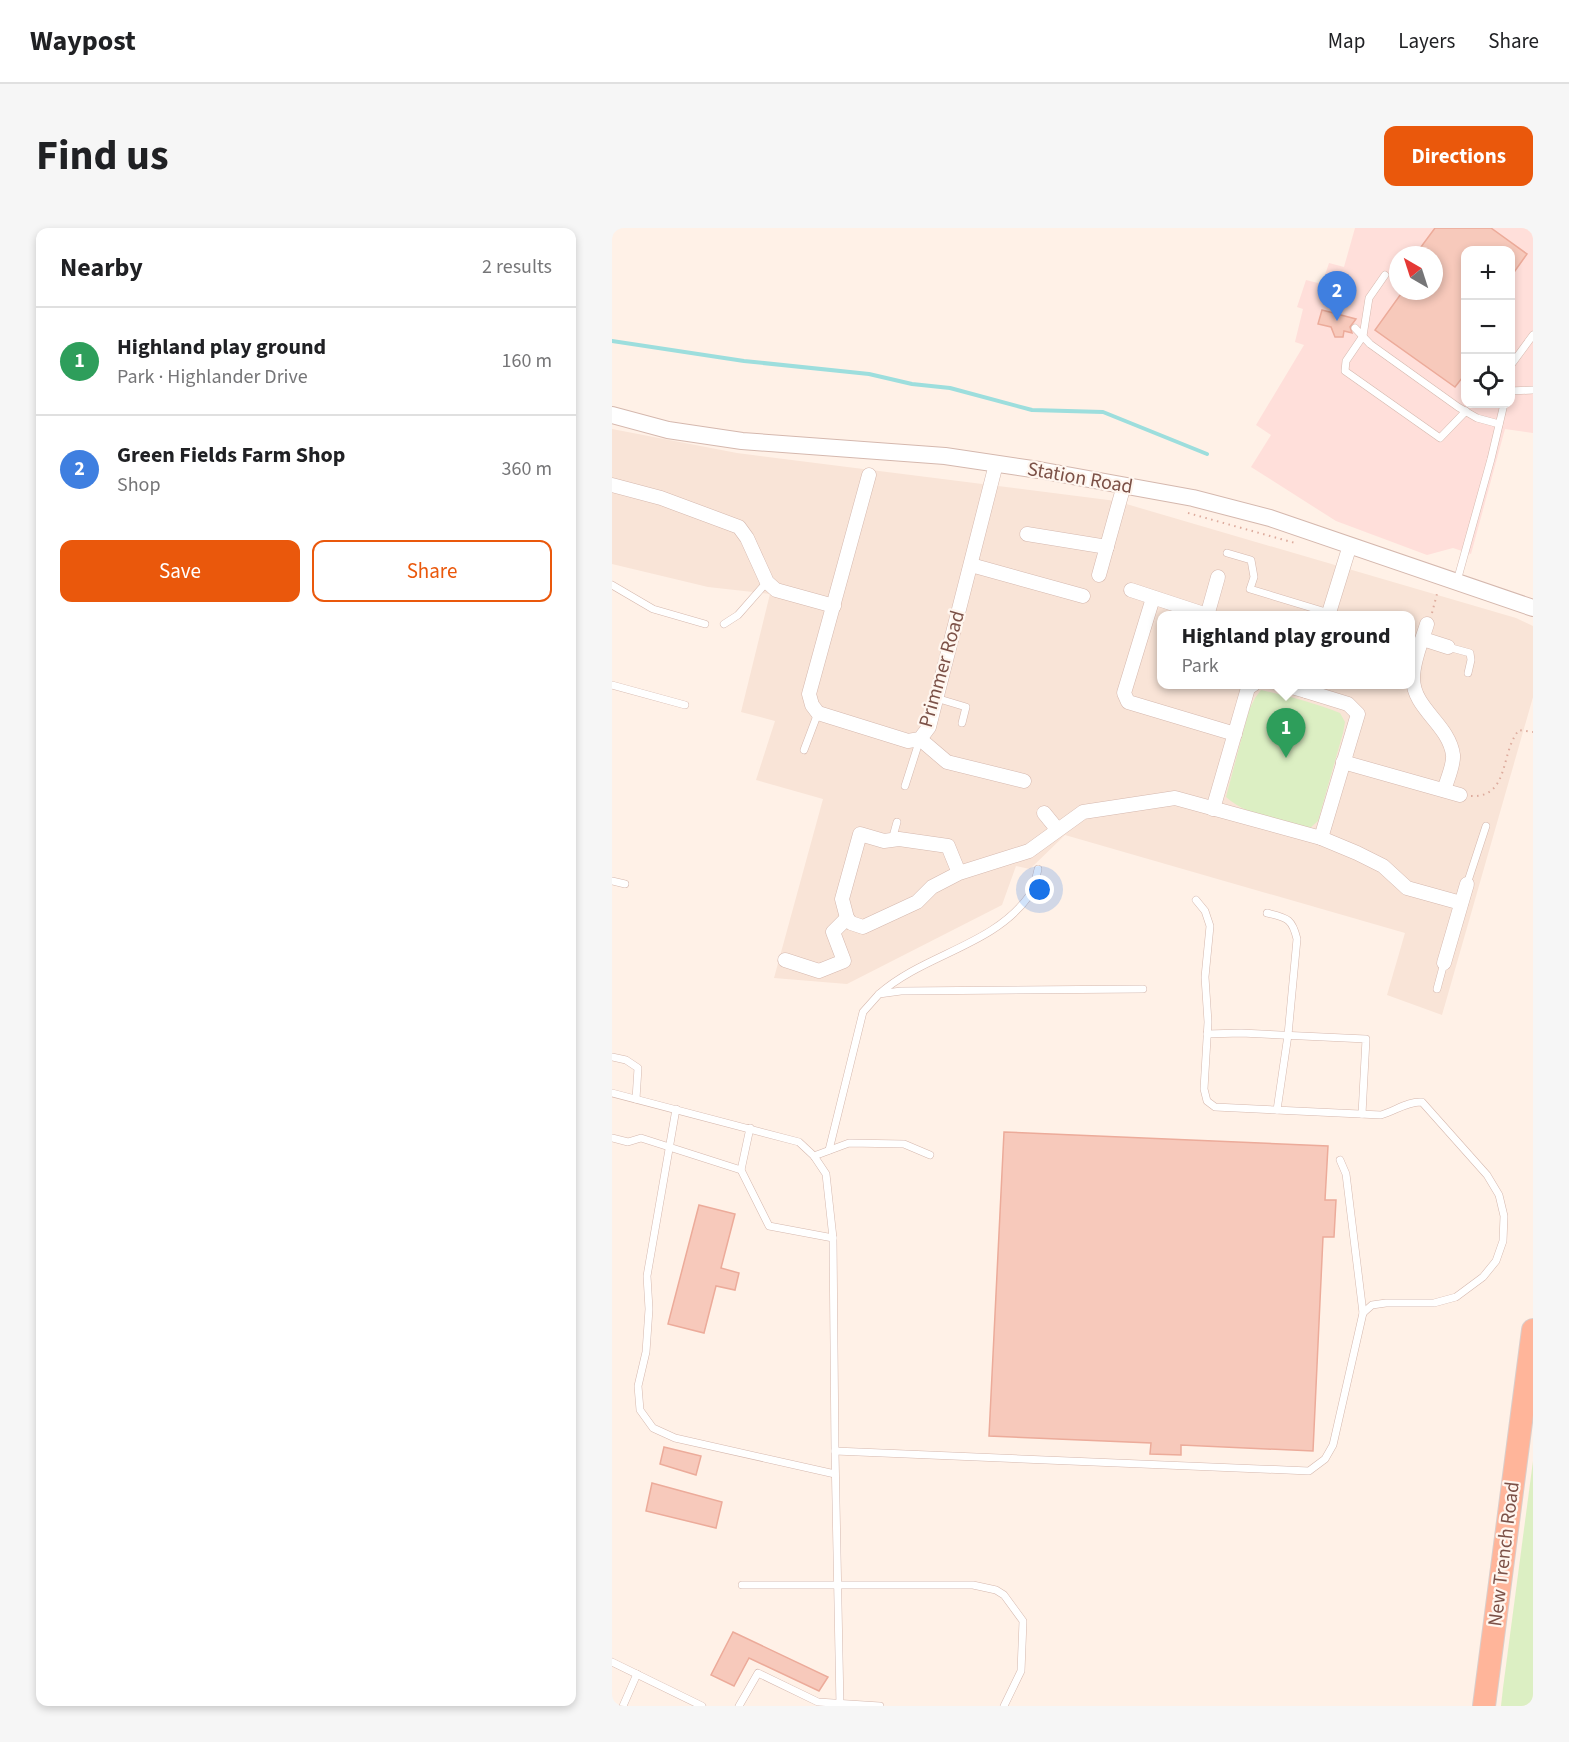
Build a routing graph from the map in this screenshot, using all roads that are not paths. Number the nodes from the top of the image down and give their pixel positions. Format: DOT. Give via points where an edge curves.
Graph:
graph roads {
  1 [pos="1384,276"];
  2 [pos="1355,328"];
  3 [pos="1533,335"];
  4 [pos="1363,336"];
  5 [pos="1515,360"];
  6 [pos="1533,390"];
  7 [pos="1515,391"];
  8 [pos="1503,408"];
  9 [pos="1466,411"];
  10 [pos="612,415"];
  11 [pos="1500,424"];
  12 [pos="996,464"];
  13 [pos="869,475"];
  14 [pos="612,485"];
  15 [pos="1124,485"];
  16 [pos="1027,534"];
  17 [pos="1350,545"];
  18 [pos="1107,547"];
  19 [pos="1227,553"];
  20 [pos="971,565"];
  21 [pos="1099,575"];
  22 [pos="1218,576"];
  23 [pos="1457,581"];
  24 [pos="767,582"];
  25 [pos="612,585"];
  26 [pos="1131,590"];
  27 [pos="1083,596"];
  28 [pos="1153,598"];
  29 [pos="834,606"];
  30 [pos="1533,608"];
  31 [pos="1194,611"];
  32 [pos="1208,611"];
  33 [pos="1322,611"];
  34 [pos="1333,611"];
  35 [pos="705,624"];
  36 [pos="724,624"];
  37 [pos="1427,624"];
  38 [pos="1423,639"];
  39 [pos="1448,647"];
  40 [pos="1415,664"];
  41 [pos="1468,673"];
  42 [pos="612,686"];
  43 [pos="1248,689"];
  44 [pos="1310,689"];
  45 [pos="1415,689"];
  46 [pos="936,698"];
  47 [pos="685,705"];
  48 [pos="818,714"];
  49 [pos="962,723"];
  50 [pos="1235,734"];
  51 [pos="920,739"];
  52 [pos="804,750"];
  53 [pos="1343,762"];
  54 [pos="1024,781"];
  55 [pos="905,786"];
  56 [pos="1444,790"];
  57 [pos="1460,795"];
  58 [pos="1214,809"];
  59 [pos="1044,813"];
  60 [pos="897,822"];
  61 [pos="1486,826"];
  62 [pos="1057,829"];
  63 [pos="1321,838"];
  64 [pos="892,840"];
  65 [pos="1038,870"];
  66 [pos="959,873"];
  67 [pos="612,881"];
  68 [pos="625,884"];
  69 [pos="1467,884"];
  70 [pos="1196,900"];
  71 [pos="1461,903"];
  72 [pos="1267,913"];
  73 [pos="847,918"];
  74 [pos="785,960"];
  75 [pos="1444,963"];
  76 [pos="1143,989"];
  77 [pos="1437,990"];
  78 [pos="879,994"];
  79 [pos="1207,1034"];
  80 [pos="1288,1035"];
  81 [pos="612,1057"];
  82 [pos="612,1093"];
  83 [pos="636,1099"];
  84 [pos="676,1109"];
  85 [pos="1277,1110"];
  86 [pos="1362,1114"];
  87 [pos="750,1128"];
  88 [pos="612,1138"];
  89 [pos="669,1147"];
  90 [pos="830,1150"];
  91 [pos="930,1155"];
  92 [pos="814,1156"];
  93 [pos="1340,1160"];
  94 [pos="741,1170"];
  95 [pos="833,1238"];
  96 [pos="1363,1312"];
  97 [pos="1533,1330"];
  98 [pos="835,1451"];
  99 [pos="835,1474"];
  100 [pos="837,1584"];
  101 [pos="742,1585"];
  102 [pos="612,1662"];
  103 [pos="637,1674"];
  104 [pos="817,1704"];
  105 [pos="840,1705"];
  106 [pos="623,1706"];
  107 [pos="702,1706"];
  108 [pos="739,1706"];
  109 [pos="880,1706"];
  110 [pos="1004,1706"];
  111 [pos="1484,1706"];
  1 -- 4 [label="lane" via="1369,298"];
  2 -- 4 [label="lane"];
  3 -- 5 [label="lane"];
  4 -- 9 [label="lane"];
  4 -- 9 [label="lane" via="1344,368 1353,377 1440,438"];
  6 -- 7 [label="lane"];
  8 -- 11 [label="lane"];
  9 -- 11 [label="lane"];
  10 -- 12 [label="street, Station Road" via="669,430 742,441 945,456"];
  11 -- 23 [label="lane"];
  12 -- 15 [label="street, Station Road"];
  12 -- 20 [label="street, Primmer Road"];
  13 -- 29 [label="street"];
  14 -- 24 [label="street" via="661,498 739,527"];
  15 -- 17 [label="street, Station Road" via="1249,512"];
  15 -- 18 [label="street"];
  16 -- 18 [label="street"];
  17 -- 23 [label="street, Station Road"];
  17 -- 34 [label="street"];
  18 -- 21 [label="street"];
  19 -- 33 [label="lane" via="1251,560 1254,577 1250,589"];
  20 -- 27 [label="street"];
  20 -- 46 [label="street, Primmer Road"];
  22 -- 32 [label="street"];
  23 -- 30 [label="street, Station Road"];
  24 -- 29 [label="street" via="789,595"];
  24 -- 36 [label="lane" via="738,615"];
  25 -- 35 [label="lane" via="653,609"];
  26 -- 28 [label="street"];
  28 -- 31 [label="street"];
  28 -- 50 [label="street" via="1124,693 1128,702"];
  29 -- 48 [label="street" via="809,694"];
  37 -- 38 [label="street"];
  38 -- 39 [label="street"];
  38 -- 40 [label="street"];
  39 -- 41 [label="lane" via="1470,653"];
  42 -- 47 [label="lane"];
  43 -- 50 [label="street"];
  44 -- 53 [label="street" via="1348,704 1358,714"];
  45 -- 56 [label="street" via="1417,699 1435,720 1453,756"];
  46 -- 49 [label="lane" via="966,706"];
  46 -- 51 [label="street, Primmer Road" via="928,727"];
  48 -- 51 [label="street, Primmer Road" via="908,741"];
  48 -- 52 [label="lane"];
  50 -- 58 [label="street"];
  51 -- 54 [label="street" via="947,762"];
  51 -- 55 [label="lane"];
  53 -- 56 [label="street"];
  53 -- 63 [label="street"];
  56 -- 57 [label="street"];
  58 -- 62 [label="street" via="1175,798 1083,812"];
  58 -- 63 [label="street"];
  59 -- 62 [label="street"];
  60 -- 64 [label="lane"];
  61 -- 69 [label="lane"];
  62 -- 66 [label="street" via="1029,851"];
  63 -- 71 [label="street" via="1383,866 1407,888"];
  64 -- 66 [label="street" via="948,846"];
  64 -- 73 [label="street" via="860,834 842,899"];
  65 -- 78 [label="lane" via="1031,894 1012,915 992,930 895,980"];
  66 -- 73 [label="street" via="932,887 917,902 863,927"];
  67 -- 68 [label="lane"];
  69 -- 71 [label="street"];
  70 -- 79 [label="lane" via="1210,926 1205,977"];
  71 -- 75 [label="street"];
  72 -- 80 [label="lane" via="1286,918 1294,925 1298,939"];
  73 -- 74 [label="street" via="833,932 843,961 819,971"];
  75 -- 77 [label="lane"];
  76 -- 78 [label="lane" via="913,990"];
  78 -- 90 [label="lane" via="862,1012"];
  79 -- 80 [label="lane"];
  79 -- 85 [label="lane" via="1207,1101 1215,1107"];
  80 -- 85 [label="lane"];
  80 -- 86 [label="lane" via="1365,1039"];
  81 -- 83 [label="lane" via="638,1068"];
  82 -- 83 [label="lane"];
  83 -- 84 [label="lane"];
  84 -- 87 [label="lane"];
  84 -- 89 [label="lane"];
  85 -- 86 [label="lane"];
  86 -- 96 [label="lane" via="1381,1115 1422,1102 1487,1175 1499,1195 1504,1216 1503,1241 1496,1261 1483,1277 1456,1297 1434,1303 1372,1305"];
  87 -- 92 [label="lane" via="799,1142"];
  87 -- 94 [label="lane"];
  88 -- 89 [label="lane" via="628,1142 641,1138"];
  89 -- 94 [label="lane"];
  89 -- 99 [label="lane" via="647,1276 649,1309 646,1352 638,1386 640,1410 653,1428 675,1438"];
  90 -- 91 [label="lane" via="849,1143 904,1144"];
  90 -- 92 [label="lane"];
  92 -- 95 [label="lane" via="826,1174"];
  93 -- 96 [label="lane" via="1346,1174"];
  94 -- 95 [label="lane" via="769,1226"];
  95 -- 98 [label="lane"];
  96 -- 98 [label="lane" via="1334,1445 1325,1459 1309,1471"];
  97 -- 111 [label="highway, New Trench Road"];
  98 -- 99 [label="lane"];
  99 -- 100 [label="lane"];
  100 -- 101 [label="lane"];
  100 -- 105 [label="lane"];
  100 -- 110 [label="lane" via="973,1585 1004,1595 1023,1622 1021,1671"];
  102 -- 103 [label="lane"];
  103 -- 106 [label="lane"];
  103 -- 107 [label="lane"];
  104 -- 105 [label="lane"];
  104 -- 108 [label="lane" via="758,1673"];
  105 -- 109 [label="lane"];
}
